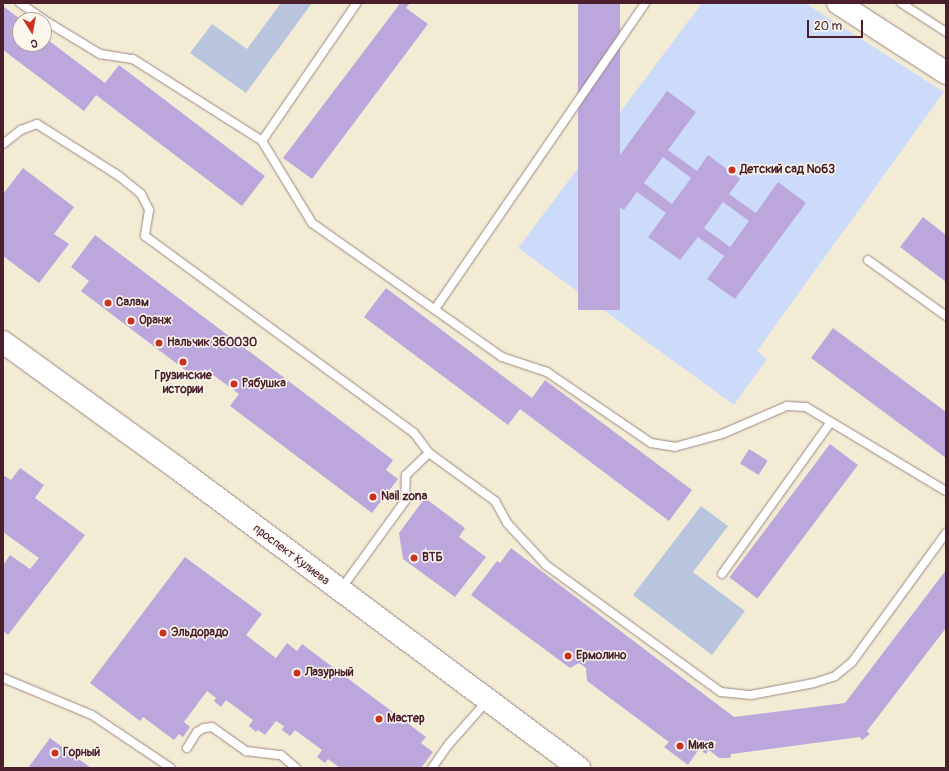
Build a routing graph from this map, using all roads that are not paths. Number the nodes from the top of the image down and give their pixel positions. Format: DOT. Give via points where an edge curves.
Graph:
graph roads {
  1 [pos="20,3"];
  2 [pos="357,3"];
  3 [pos="645,3"];
  4 [pos="838,3"];
  5 [pos="901,3"];
  6 [pos="33,12"];
  7 [pos="52,25"];
  8 [pos="946,32"];
  9 [pos="946,73"];
  10 [pos="262,141"];
  11 [pos="3,144"];
  12 [pos="868,260"];
  13 [pos="435,309"];
  14 [pos="946,316"];
  15 [pos="3,342"];
  16 [pos="830,423"];
  17 [pos="429,453"];
  18 [pos="946,491"];
  19 [pos="946,533"];
  20 [pos="722,574"];
  21 [pos="340,591"];
  22 [pos="3,678"];
  23 [pos="487,701"];
  24 [pos="187,748"];
  25 [pos="171,768"];
  26 [pos="296,768"];
  27 [pos="432,768"];
  28 [pos="579,768"];
  1 -- 6 [label="lane"];
  2 -- 10 [label="lane"];
  3 -- 13 [label="lane"];
  4 -- 9 [label="main road"];
  5 -- 8 [label="lane"];
  7 -- 10 [label="lane" via="100,54 133,59"];
  10 -- 13 [label="lane" via="312,223"];
  11 -- 17 [label="lane" via="21,130 37,124 119,176 141,194 149,210 145,236 414,433"];
  12 -- 14 [label="lane"];
  13 -- 16 [label="lane" via="502,358 547,372 651,443 675,447 722,434 787,406 806,407"];
  15 -- 21 [label="main road, проспект Кулиева" via="177,468"];
  16 -- 18 [label="lane"];
  16 -- 20 [label="lane"];
  17 -- 19 [label="lane" via="495,501 507,523 546,565 721,692 751,695 814,683 835,676 852,662"];
  17 -- 21 [label="lane" via="406,475 405,501"];
  21 -- 23 [label="main road, проспект Кулиева"];
  22 -- 25 [label="lane" via="92,715"];
  23 -- 27 [label="lane" via="449,744"];
  23 -- 28 [label="main road, проспект Кулиева"];
  24 -- 26 [label="lane" via="197,732 212,727 246,751 281,755"];
}
